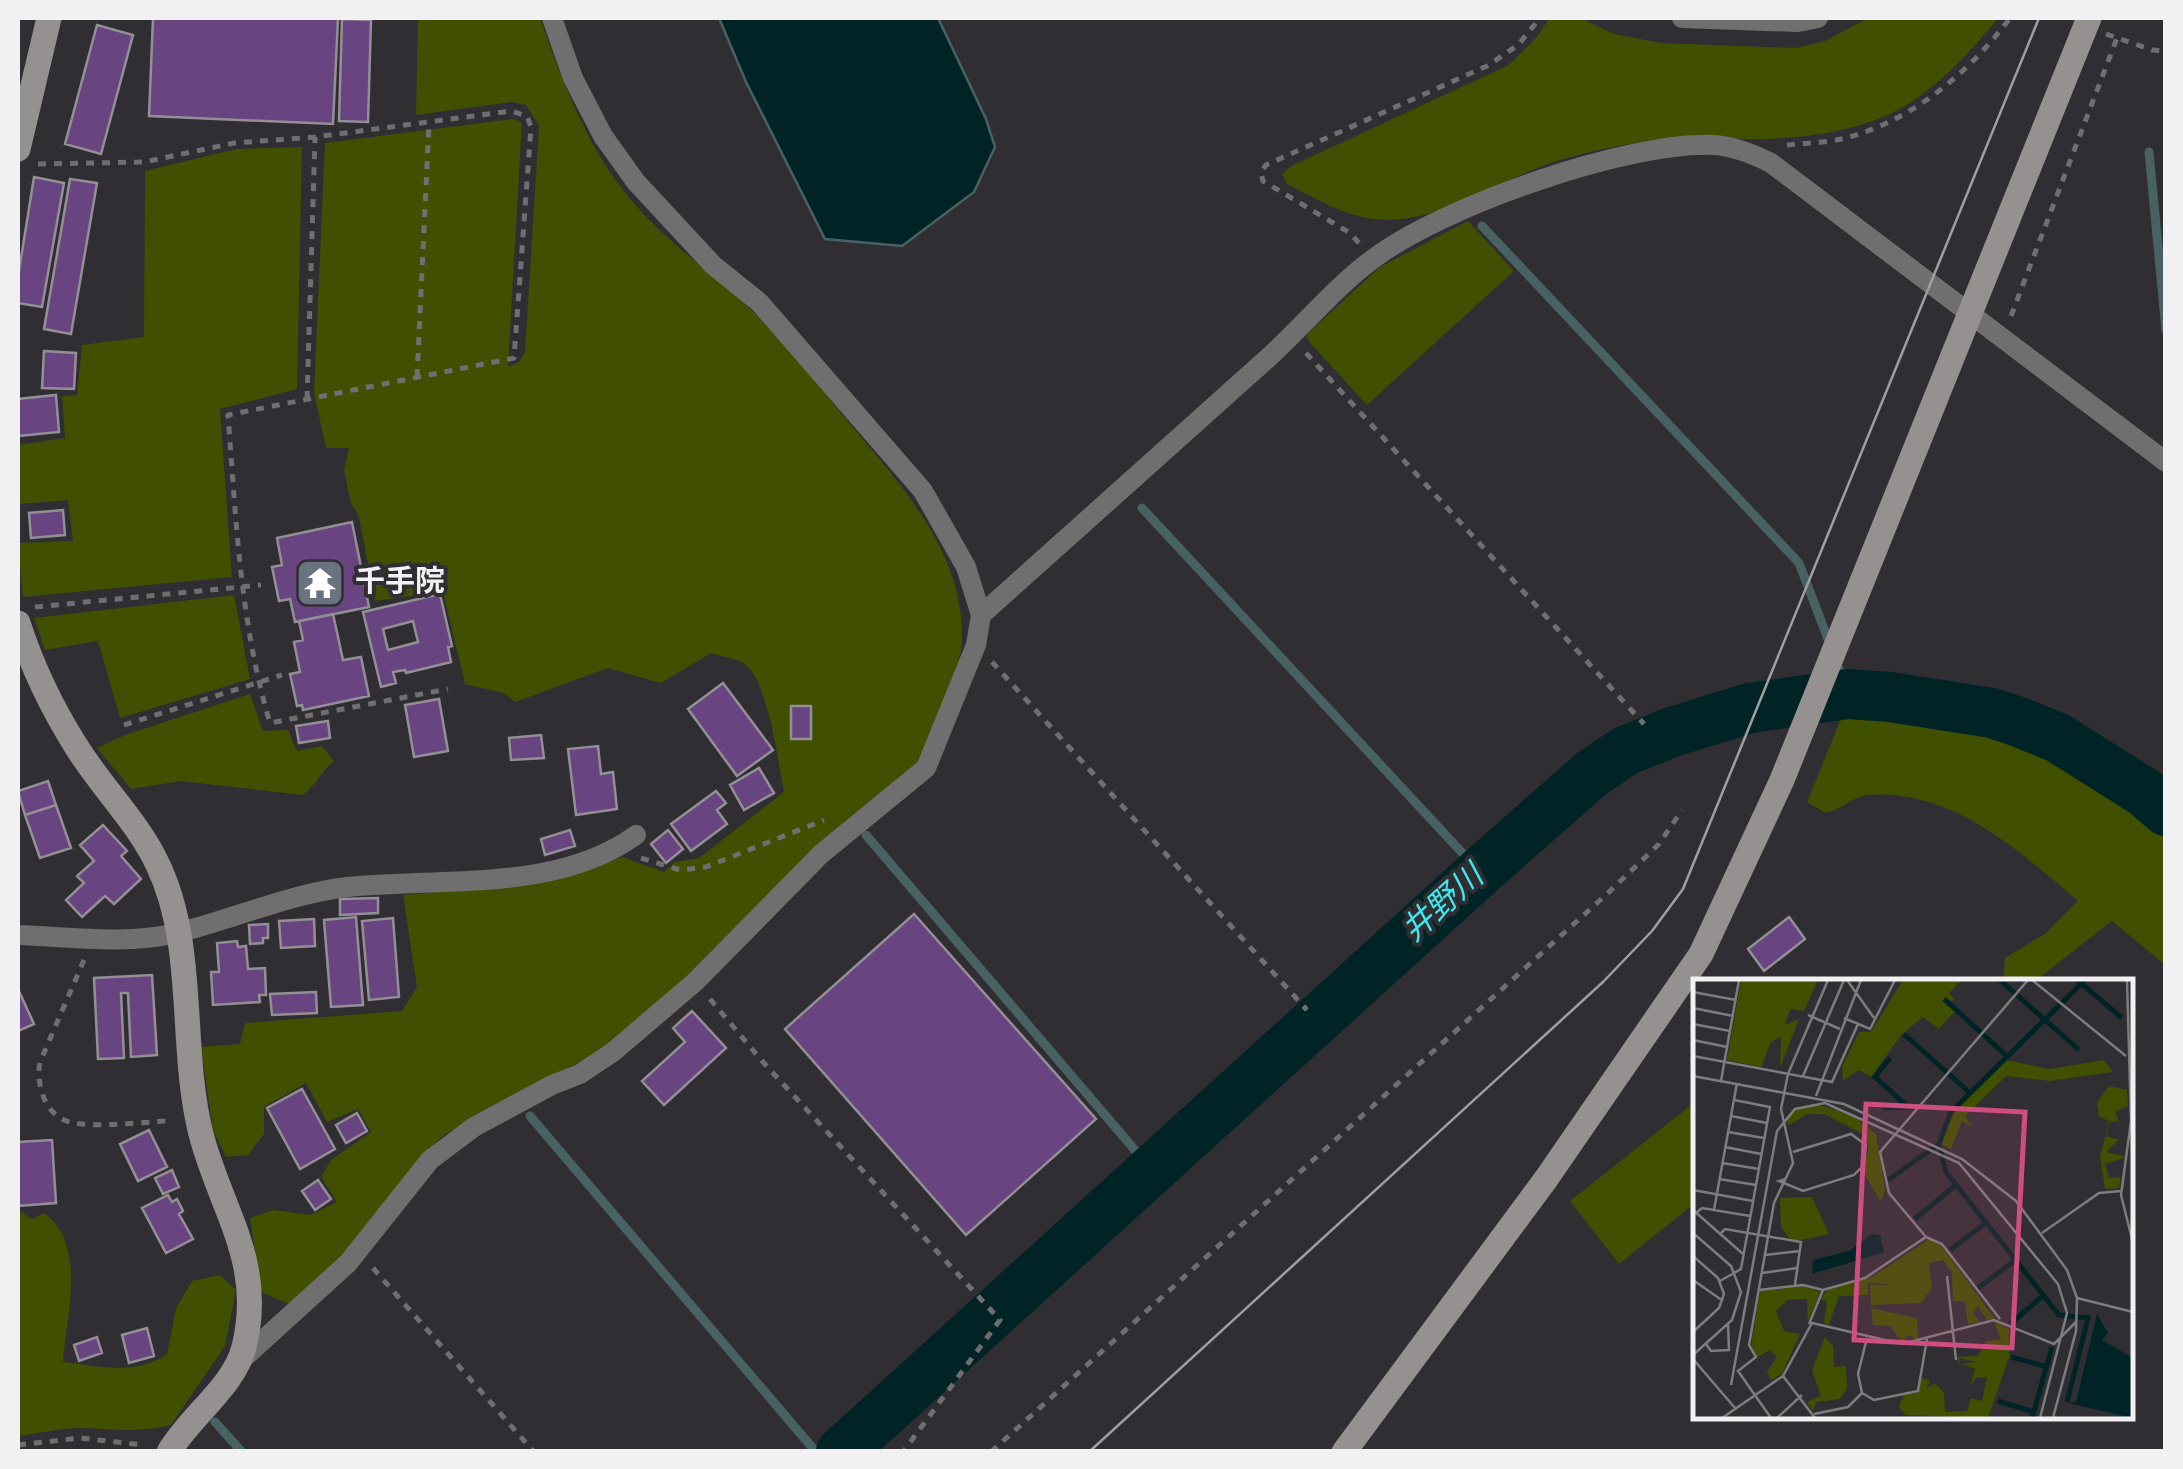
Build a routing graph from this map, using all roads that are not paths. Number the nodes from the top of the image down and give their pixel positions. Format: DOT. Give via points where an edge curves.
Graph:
graph roads {
  1 [pos="49,18"];
  2 [pos="552,18"];
  3 [pos="1682,18"];
  4 [pos="1818,18"];
  5 [pos="2094,24"];
  6 [pos="21,119"];
  7 [pos="26,157"];
  8 [pos="2166,462"];
  9 [pos="981,616"];
  10 [pos="18,623"];
  11 [pos="28,676"];
  12 [pos="636,834"];
  13 [pos="179,932"];
  14 [pos="18,935"];
  15 [pos="238,1364"];
  16 [pos="162,1450"];
  17 [pos="1344,1452"];
  1 -- 6 [label="street"];
  2 -- 9 [label="street" via="572,78 636,182 713,265 760,302 924,491 966,567"];
  3 -- 4 [label="street"];
  5 -- 17 [label="street" via="1782,780 1701,954 1546,1179"];
  6 -- 7 [label="street"];
  8 -- 9 [label="street" via="1771,163 1715,144 1673,147 1544,179 1472,206 1372,259"];
  9 -- 15 [label="street" via="976,645 926,768 822,854 695,982 613,1052 430,1160 358,1251"];
  10 -- 11 [label="street"];
  11 -- 13 [label="street" via="156,860"];
  12 -- 13 [label="street" via="592,861 555,870 344,888"];
  13 -- 14 [label="street" via="149,938"];
  13 -- 15 [label="street" via="188,1068 202,1137 246,1258 247,1326"];
  15 -- 16 [label="street"];
}
